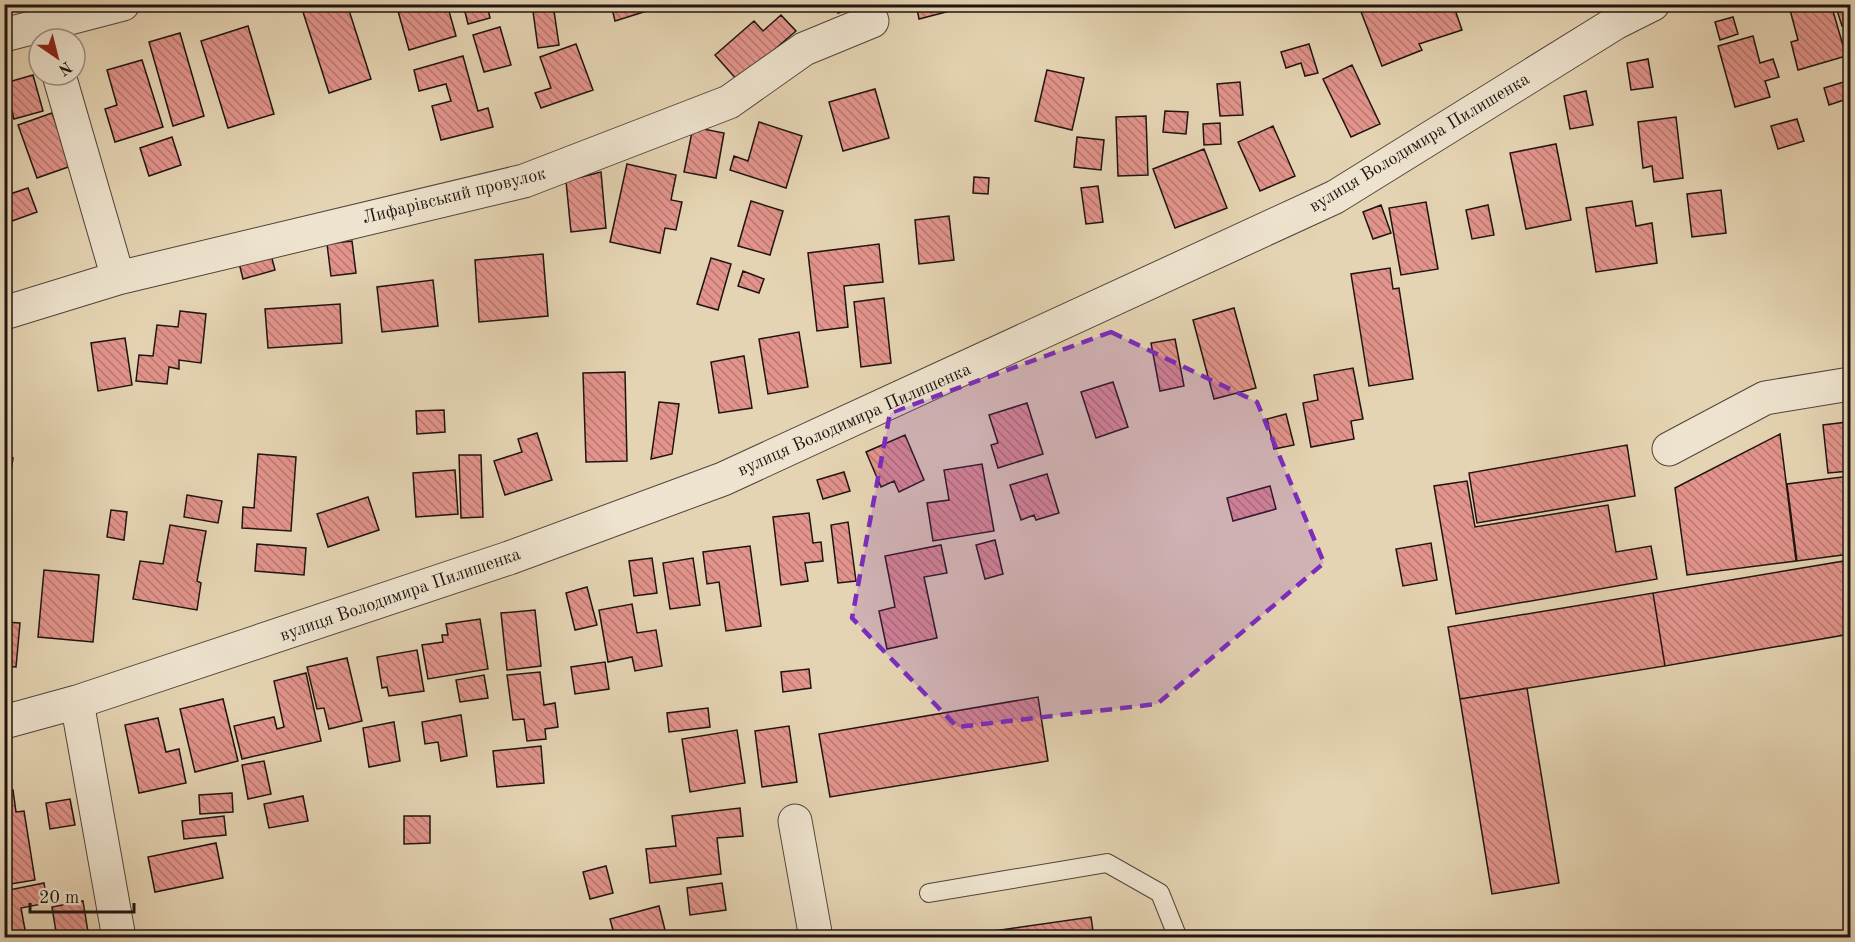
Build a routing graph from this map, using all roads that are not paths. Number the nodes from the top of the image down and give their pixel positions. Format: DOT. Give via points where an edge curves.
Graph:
graph roads {
  1 [pos="123,4"];
  2 [pos="1653,4"];
  3 [pos="1613,14"];
  4 [pos="872,21"];
  5 [pos="60,27"];
  6 [pos="27,33"];
  7 [pos="4,35"];
  8 [pos="62,87"];
  9 [pos="118,278"];
  10 [pos="4,313"];
  11 [pos="1851,384"];
  12 [pos="1669,449"];
  13 [pos="77,702"];
  14 [pos="4,722"];
  15 [pos="795,821"];
  16 [pos="930,893"];
  17 [pos="118,938"];
  18 [pos="816,938"];
  19 [pos="1178,938"];
  1 -- 5 [label="street"];
  2 -- 3 [label="street, вулиця Володимира Пилишенка"];
  3 -- 13 [label="street, вулиця Володимира Пилишенка" via="1335,197 723,479 509,558"];
  4 -- 9 [label="street, Лифарівський провулок" via="804,49 729,102 524,181"];
  6 -- 7 [label="street"];
  8 -- 9 [label="street"];
  9 -- 10 [label="street, Лифарівський провулок"];
  11 -- 12 [label="street" via="1765,398"];
  13 -- 14 [label="street, вулиця Володимира Пилишенка"];
  13 -- 17 [label="street"];
  15 -- 18 [label="street"];
  16 -- 19 [label="lane" via="1107,863 1160,893"];
}
